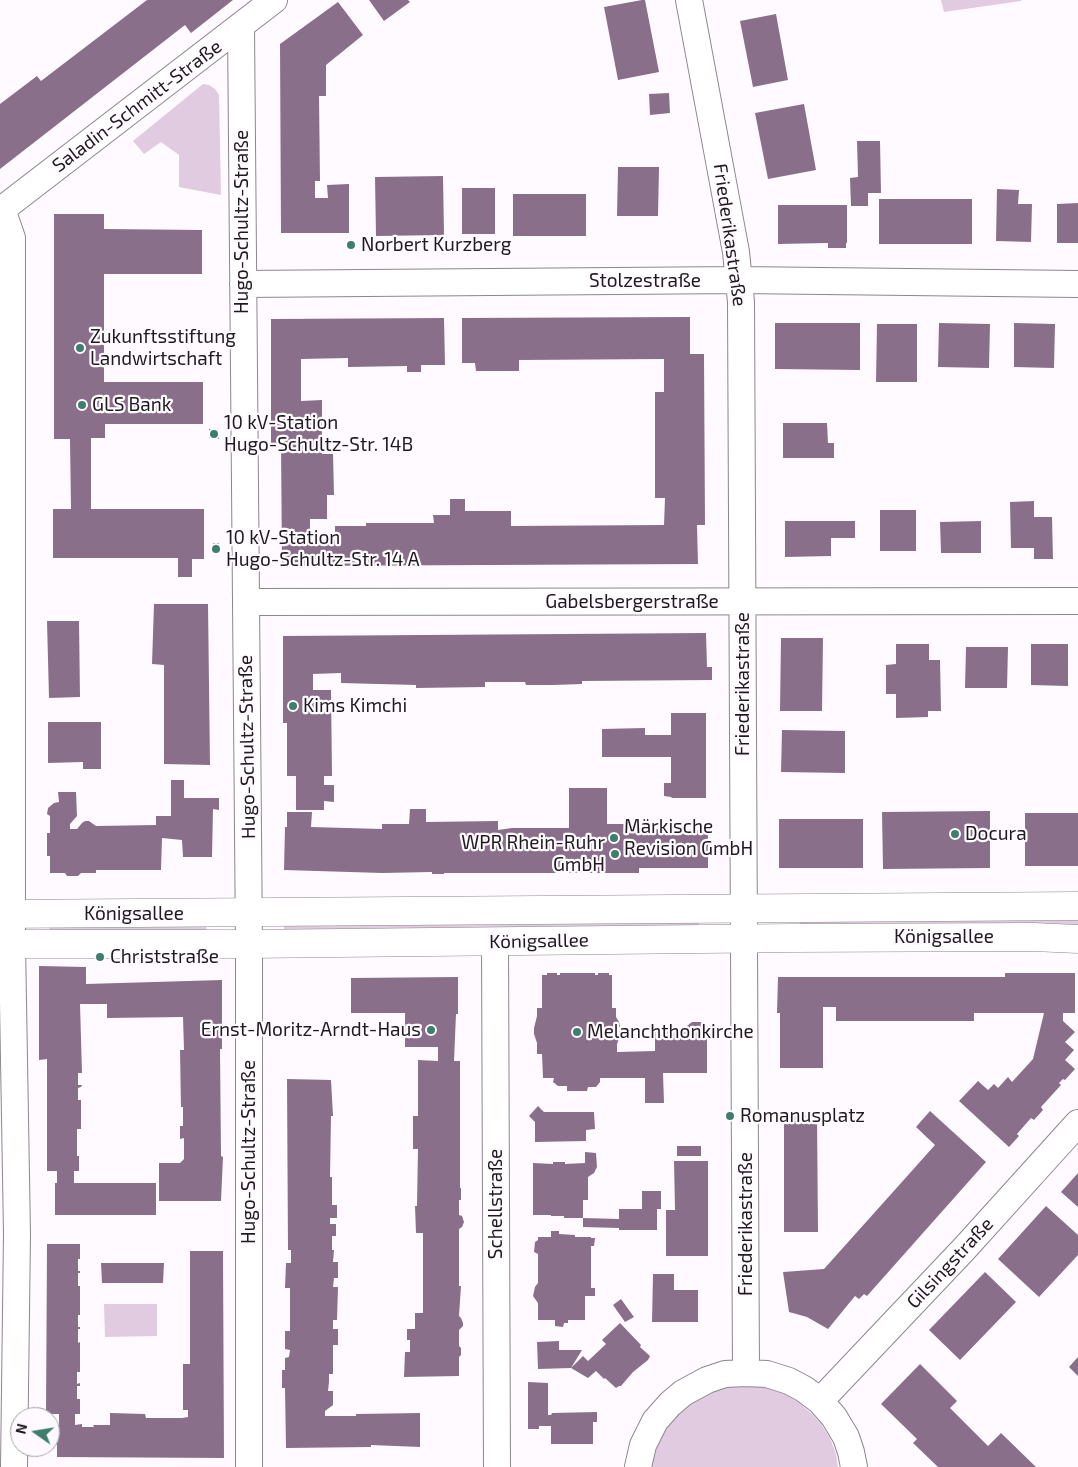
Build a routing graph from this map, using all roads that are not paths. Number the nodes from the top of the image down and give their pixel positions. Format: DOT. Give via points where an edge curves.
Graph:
graph roads {
  1 [pos="274,0"];
  2 [pos="689,0"];
  3 [pos="241,27"];
  4 [pos="1,210"];
  5 [pos="739,280"];
  6 [pos="243,284"];
  7 [pos="1078,284"];
  8 [pos="743,601"];
  9 [pos="1078,601"];
  10 [pos="246,602"];
  11 [pos="1078,906"];
  12 [pos="743,909"];
  13 [pos="248,913"];
  14 [pos="6,914"];
  15 [pos="744,939"];
  16 [pos="1078,939"];
  17 [pos="495,941"];
  18 [pos="6,944"];
  19 [pos="249,944"];
  20 [pos="1078,1123"];
  21 [pos="746,1372"];
  22 [pos="820,1401"];
  23 [pos="14,1467"];
  24 [pos="249,1467"];
  25 [pos="497,1467"];
  26 [pos="638,1467"];
  27 [pos="854,1467"];
  1 -- 3 [label="street, Saladin-Schmitt-Straße"];
  2 -- 5 [label="street, Friederikastraße"];
  3 -- 4 [label="street, Saladin-Schmitt-Straße"];
  3 -- 6 [label="street, Hugo-Schultz-Straße"];
  4 -- 14 [label="street" via="12,238"];
  5 -- 6 [label="street, Stolzestraße"];
  5 -- 7 [label="street, Stolzestraße"];
  5 -- 8 [label="street, Friederikastraße"];
  6 -- 10 [label="street, Hugo-Schultz-Straße"];
  8 -- 9 [label="street, Gabelsbergerstraße"];
  8 -- 10 [label="street, Gabelsbergerstraße"];
  8 -- 12 [label="street, Friederikastraße"];
  10 -- 13 [label="street, Hugo-Schultz-Straße"];
  11 -- 12 [label="main road, Königsallee"];
  12 -- 13 [label="main road, Königsallee"];
  12 -- 15 [label="street, Friederikastraße"];
  13 -- 14 [label="main road, Königsallee"];
  13 -- 19 [label="street, Hugo-Schultz-Straße"];
  14 -- 18 [label="street"];
  15 -- 16 [label="main road, Königsallee"];
  15 -- 17 [label="main road, Königsallee"];
  15 -- 21 [label="street, Friederikastraße"];
  17 -- 19 [label="main road, Königsallee"];
  17 -- 25 [label="street, Schellstraße"];
  18 -- 19 [label="main road, Königsallee"];
  18 -- 23 [label="street" via="17,1234"];
  19 -- 24 [label="street, Hugo-Schultz-Straße"];
  20 -- 22 [label="street, Gilsingstraße"];
  21 -- 22 [label="street" via="789,1381"];
  21 -- 26 [label="street" via="707,1380 670,1404 655,1421 643,1445"];
  22 -- 27 [label="street" via="841,1428"];
}
